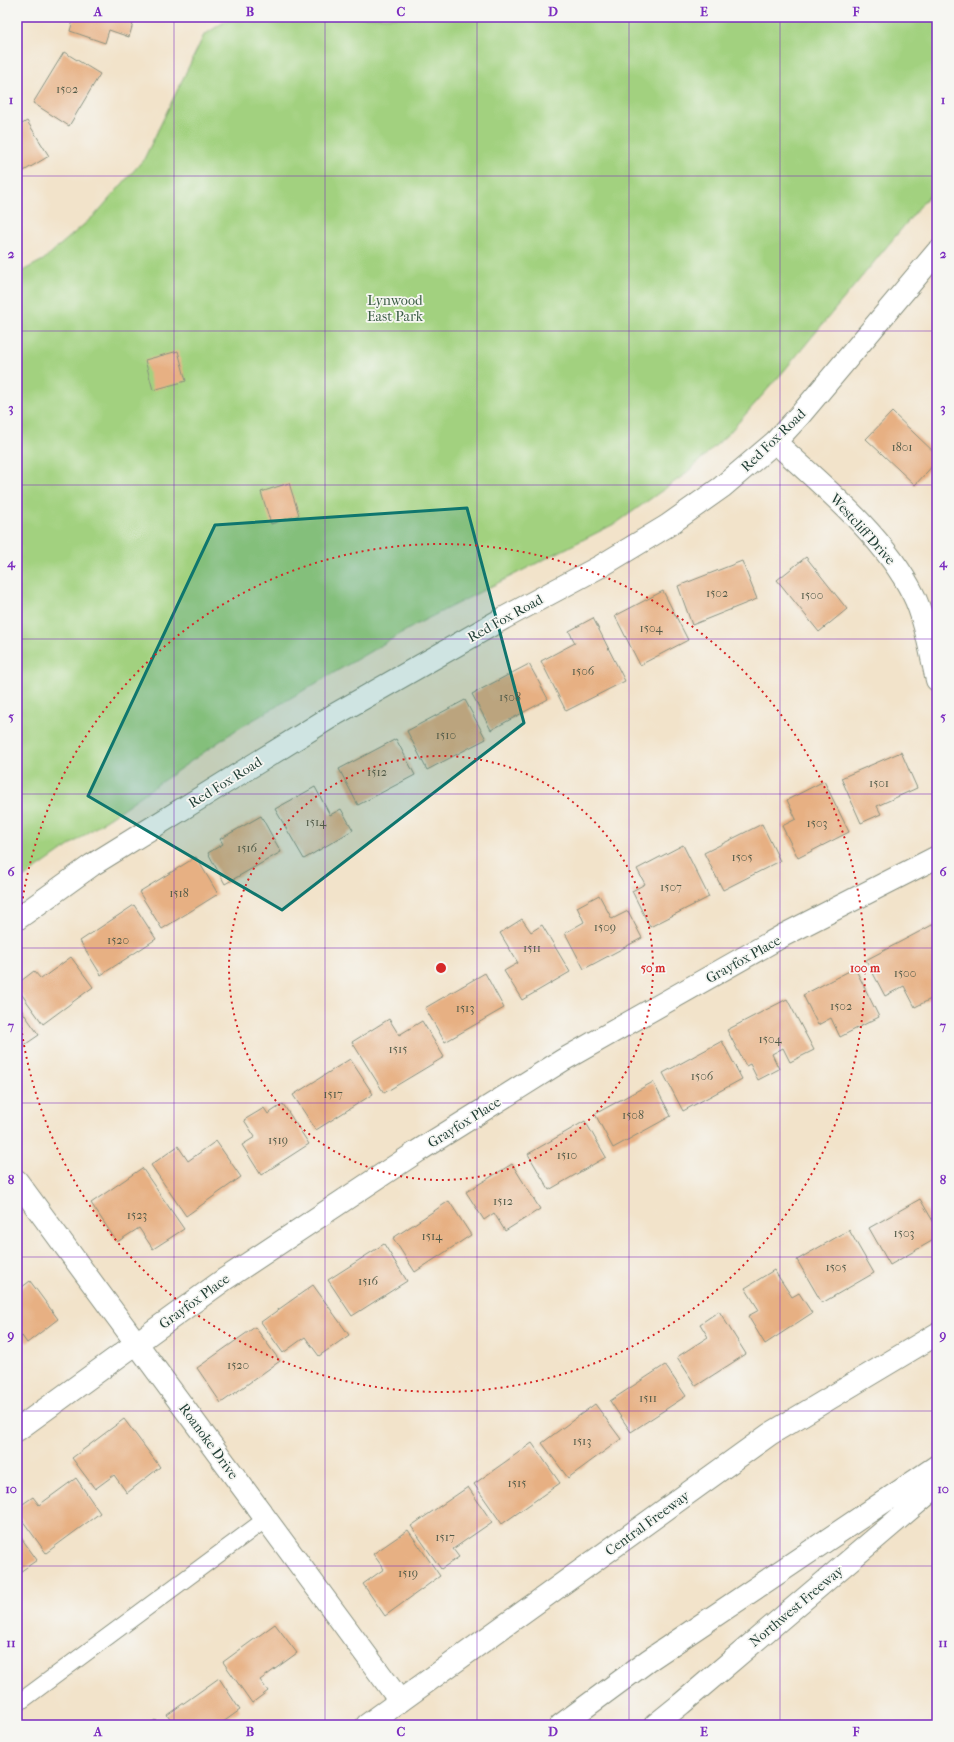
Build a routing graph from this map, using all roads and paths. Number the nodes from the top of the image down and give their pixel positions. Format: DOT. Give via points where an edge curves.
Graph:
graph roads {
  1 [pos="937,252"];
  2 [pos="775,442"];
  3 [pos="937,680"];
  4 [pos="937,857"];
  5 [pos="17,919"];
  6 [pos="17,1180"];
  7 [pos="937,1334"];
  8 [pos="137,1343"];
  9 [pos="17,1430"];
  10 [pos="937,1466"];
  11 [pos="937,1486"];
  12 [pos="266,1519"];
  13 [pos="400,1701"];
  14 [pos="17,1704"];
  15 [pos="367,1725"];
  16 [pos="561,1725"];
  17 [pos="654,1725"];
  1 -- 2 [label="main road, Red Fox Road"];
  2 -- 3 [label="main road, Westcliff Drive" via="838,500 899,569 914,596"];
  2 -- 5 [label="main road, Red Fox Road" via="722,487 667,526 601,566 334,715 92,866"];
  4 -- 8 [label="main road, Grayfox Place" via="784,935 563,1060 418,1151 238,1270"];
  6 -- 8 [label="main road, Roanoke Drive"];
  7 -- 13 [label="main road, Central Freeway" via="770,1434"];
  8 -- 9 [label="main road, Grayfox Place"];
  8 -- 12 [label="main road, Roanoke Drive"];
  10 -- 16 [label="main road" via="649,1660"];
  11 -- 17 [label="main road, Northwest Freeway"];
  12 -- 13 [label="main road, Roanoke Drive"];
  12 -- 14 [label="lane"];
  13 -- 15 [label="main road, Central Freeway"];
}
